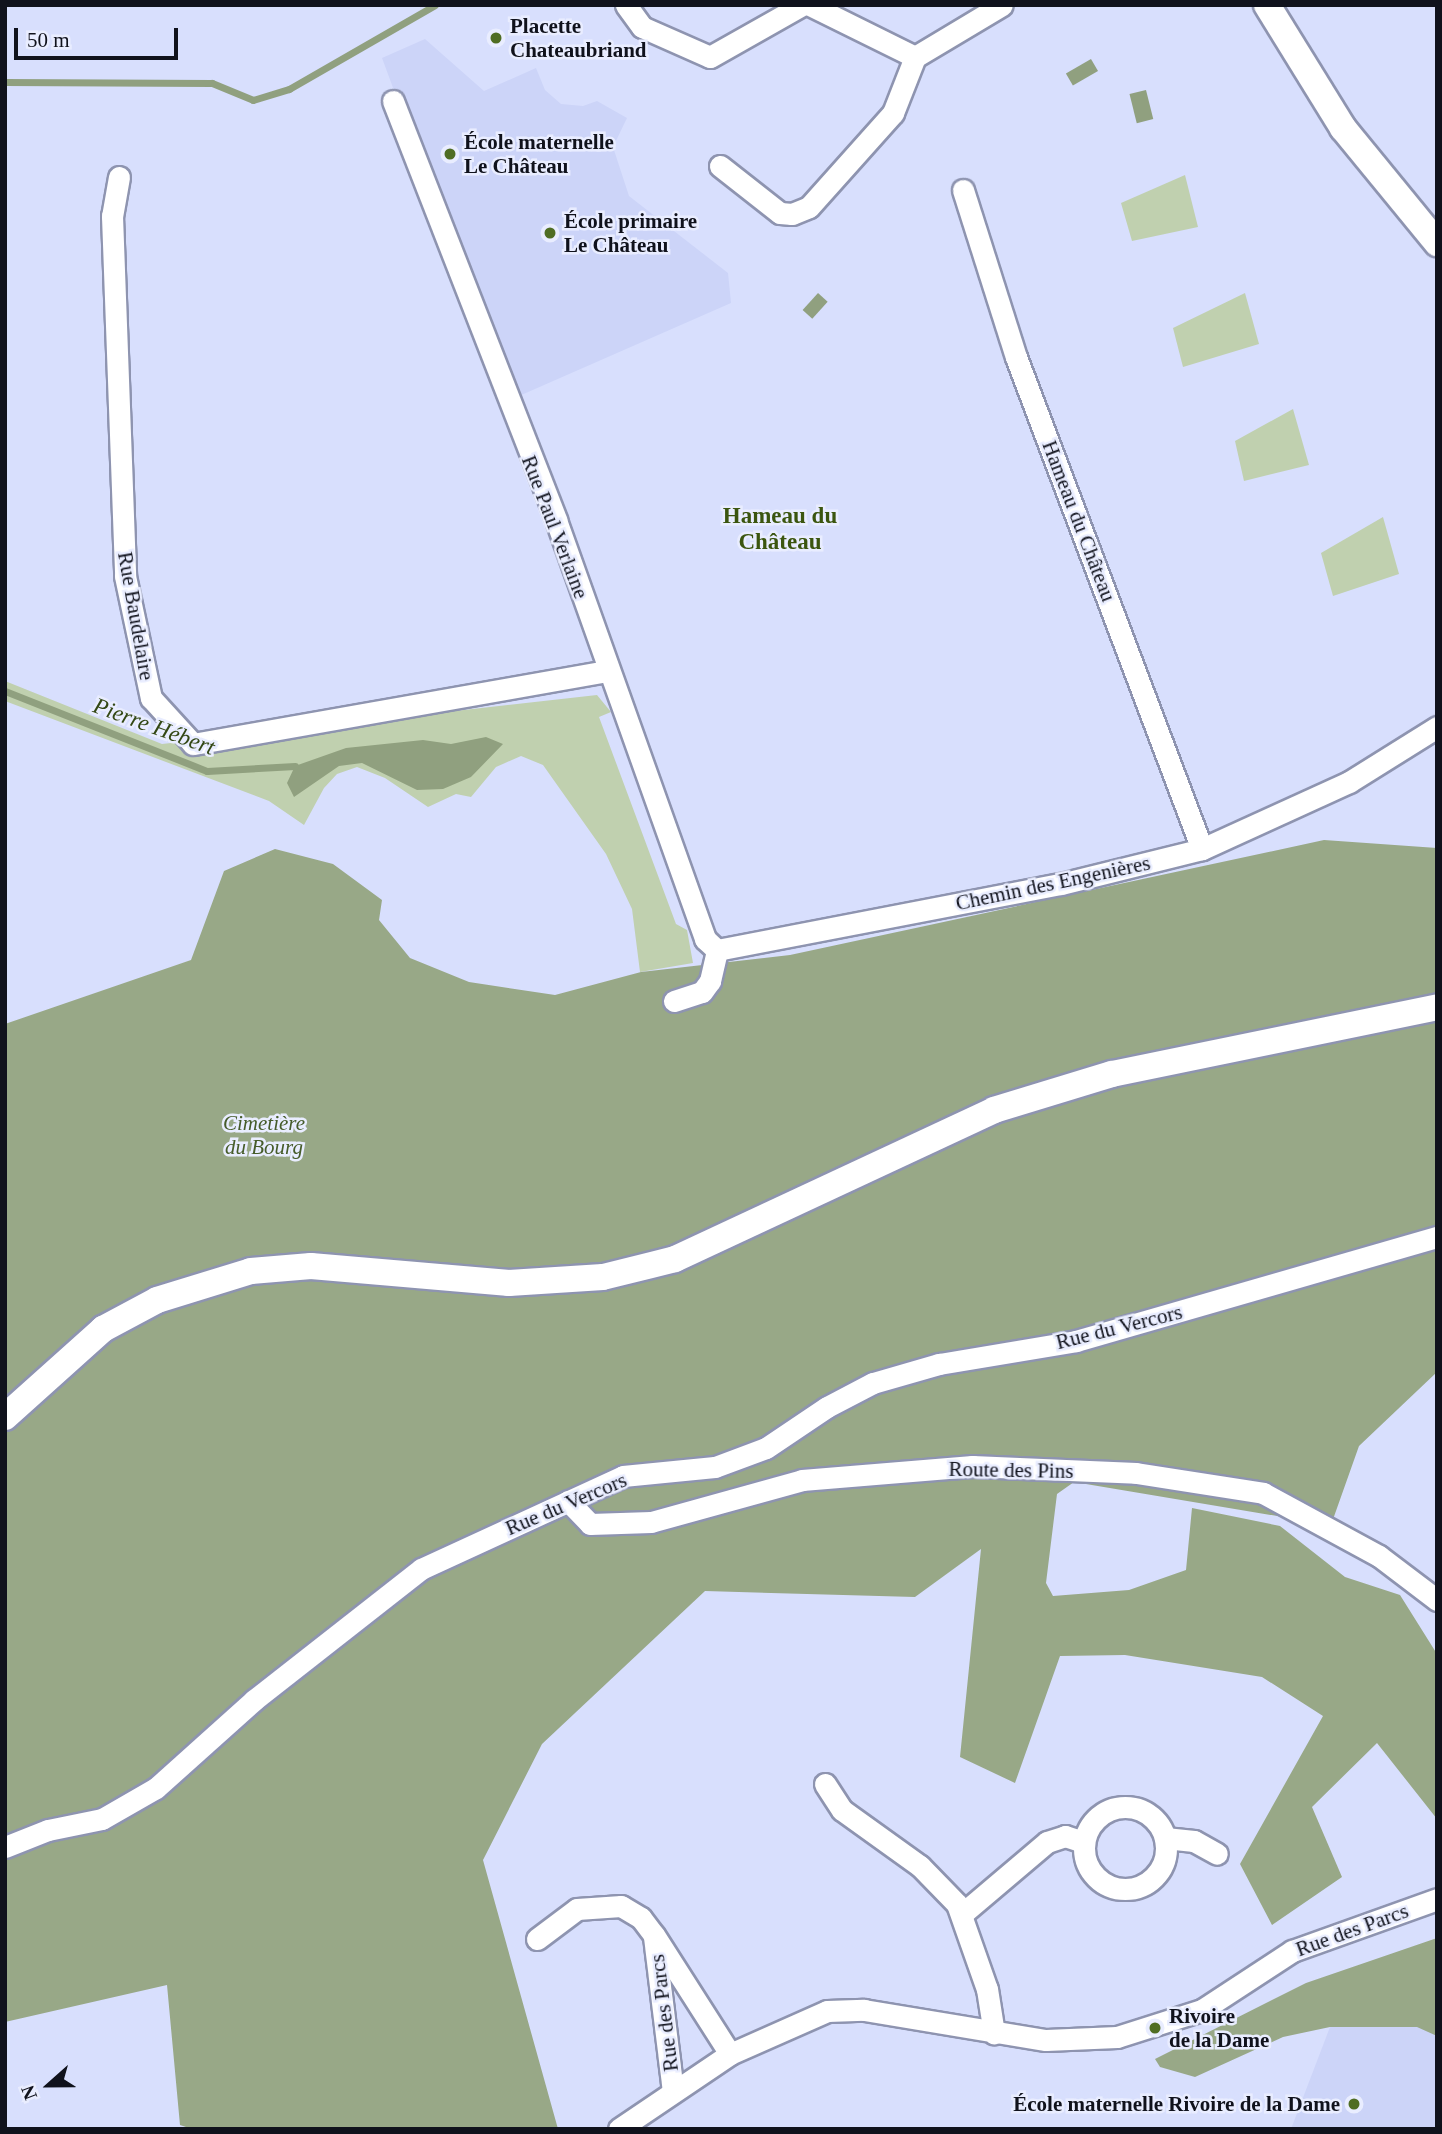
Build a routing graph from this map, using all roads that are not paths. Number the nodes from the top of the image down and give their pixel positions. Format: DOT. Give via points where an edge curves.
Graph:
graph roads {
  1 [pos="626,5"];
  2 [pos="802,5"];
  3 [pos="810,5"];
  4 [pos="1002,5"];
  5 [pos="1267,5"];
  6 [pos="915,57"];
  7 [pos="393,101"];
  8 [pos="720,166"];
  9 [pos="119,177"];
  10 [pos="963,190"];
  11 [pos="1437,243"];
  12 [pos="609,671"];
  13 [pos="1437,727"];
  14 [pos="1202,849"];
  15 [pos="717,950"];
  16 [pos="674,1001"];
  17 [pos="1437,1007"];
  18 [pos="1437,1237"];
  19 [pos="5,1417"];
  20 [pos="568,1501"];
  21 [pos="1437,1600"];
  22 [pos="825,1784"];
  23 [pos="1165,1838"];
  24 [pos="1084,1842"];
  25 [pos="5,1847"];
  26 [pos="1217,1854"];
  27 [pos="1437,1899"];
  28 [pos="962,1914"];
  29 [pos="654,1935"];
  30 [pos="537,1939"];
  31 [pos="994,2034"];
  32 [pos="730,2054"];
  33 [pos="673,2091"];
  34 [pos="619,2129"];
  1 -- 2 [label="street" via="642,27 710,57"];
  3 -- 6 [label="street"];
  4 -- 6 [label="street"];
  5 -- 11 [label="main road" via="1343,128"];
  6 -- 8 [label="street" via="893,113 809,207 792,215 780,213"];
  7 -- 12 [label="street, Rue Paul Verlaine" via="556,520"];
  9 -- 12 [label="street, Rue Baudelaire" via="111,216 125,576 151,698 193,744"];
  10 -- 14 [label="street, Hameau du Château" via="1016,357"];
  12 -- 15 [label="street, Rue Paul Verlaine" via="705,939"];
  13 -- 14 [label="street, Chemin des Engenières" via="1349,782"];
  14 -- 15 [label="street, Chemin des Engenières" via="1061,884"];
  15 -- 16 [label="street" via="710,981 702,992"];
  17 -- 19 [label="main road" via="1112,1074 994,1110 675,1259 603,1277 509,1283 311,1266 251,1271 157,1300 103,1329"];
  18 -- 20 [label="street, Rue du Vercors" via="1076,1341 939,1364 873,1382 766,1448 741,1458 715,1467 623,1476"];
  20 -- 21 [label="street, Route des Pins" via="590,1524 651,1522 802,1480 972,1466 1136,1473 1263,1493 1379,1556"];
  20 -- 25 [label="street, Rue du Vercors" via="421,1569 254,1700 156,1788 102,1819 48,1830"];
  22 -- 28 [label="street" via="842,1810 920,1866"];
  23 -- 24 [label="street" via="1158,1823 1130,1807 1100,1815"];
  23 -- 24 [label="street" via="1160,1870 1150,1881 1128,1888 1104,1884 1092,1872"];
  23 -- 26 [label="street" via="1194,1841"];
  24 -- 28 [label="street" via="1065,1836 1047,1842"];
  27 -- 31 [label="street, Rue des Parcs" via="1292,1951 1202,2010 1155,2028 1117,2037 1046,2040"];
  28 -- 31 [label="street" via="987,1989"];
  29 -- 30 [label="street, Rue des Parcs" via="641,1918 621,1906 577,1909"];
  29 -- 32 [label="street, Rue des Parcs"];
  29 -- 33 [label="street, Rue des Parcs"];
  31 -- 32 [label="street, Rue des Parcs" via="864,2010 827,2011"];
  32 -- 33 [label="street, Rue des Parcs"];
  33 -- 34 [label="street, Rue des Parcs"];
}
